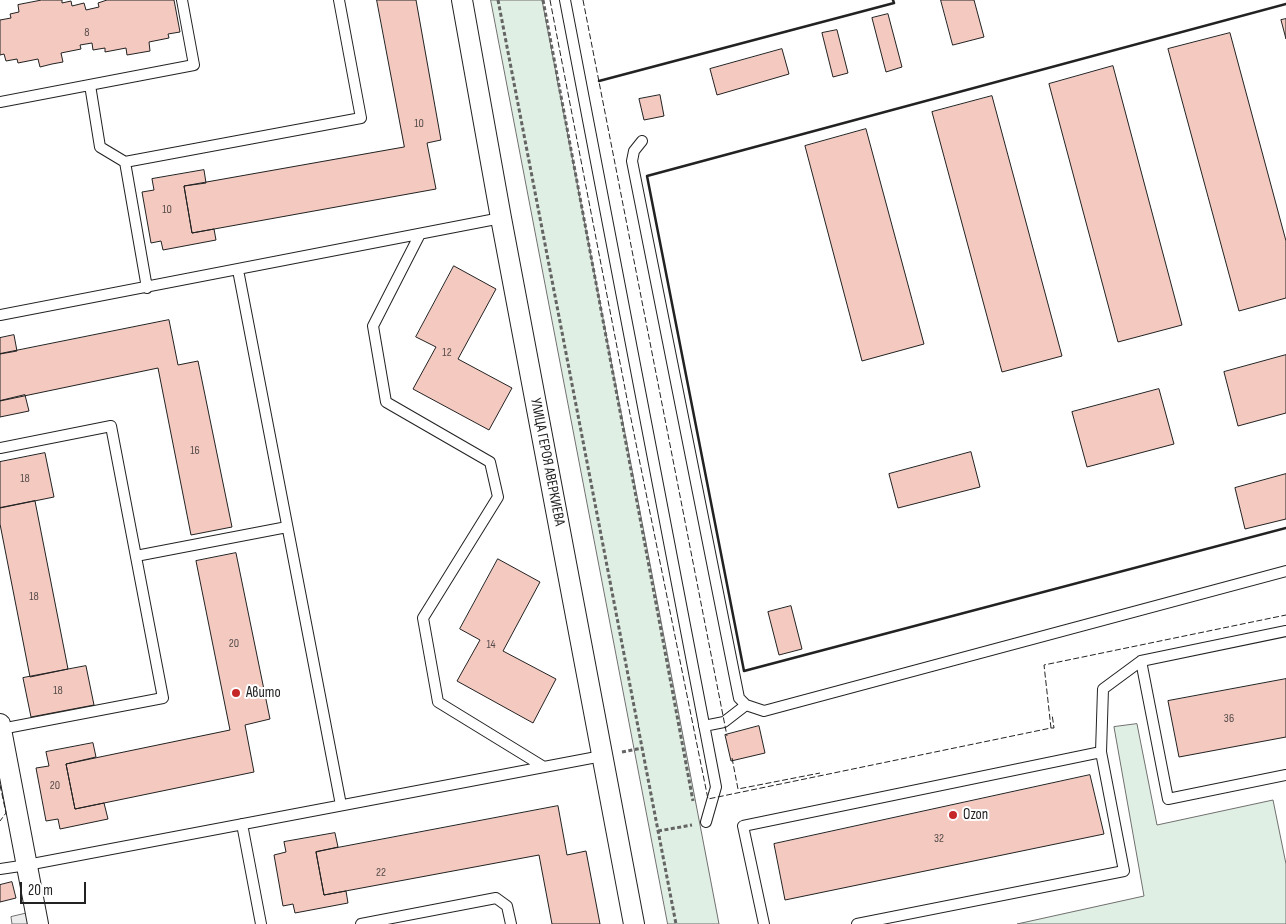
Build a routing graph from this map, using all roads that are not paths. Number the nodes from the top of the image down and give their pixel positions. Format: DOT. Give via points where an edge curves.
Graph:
graph roads {
  1 [pos="182,0"];
  2 [pos="339,0"];
  3 [pos="462,0"];
  4 [pos="565,0"];
  5 [pos="90,85"];
  6 [pos="0,102"];
  7 [pos="642,141"];
  8 [pos="124,162"];
  9 [pos="501,218"];
  10 [pos="420,234"];
  11 [pos="238,270"];
  12 [pos="147,288"];
  13 [pos="0,315"];
  14 [pos="0,448"];
  15 [pos="287,527"];
  16 [pos="136,556"];
  17 [pos="1286,571"];
  18 [pos="1286,631"];
  19 [pos="1141,661"];
  20 [pos="746,705"];
  21 [pos="0,726"];
  22 [pos="704,726"];
  23 [pos="1102,752"];
  24 [pos="602,756"];
  25 [pos="544,767"];
  26 [pos="1286,775"];
  27 [pos="341,806"];
  28 [pos="706,822"];
  29 [pos="242,824"];
  30 [pos="27,865"];
  31 [pos="0,869"];
  32 [pos="894,921"];
  33 [pos="38,924"];
  34 [pos="261,924"];
  35 [pos="361,924"];
  36 [pos="511,924"];
  37 [pos="634,924"];
  38 [pos="764,924"];
  39 [pos="857,924"];
  1 -- 5 [label="lane" via="194,65"];
  2 -- 8 [label="lane" via="361,118"];
  3 -- 9 [label="street, УЛИЦА ГЕРОЯ АВЕРКИЕВА"];
  4 -- 22 [label="lane"];
  5 -- 6 [label="lane"];
  5 -- 8 [label="lane" via="100,147"];
  7 -- 20 [label="lane" via="634,151 632,161 739,698"];
  8 -- 12 [label="lane"];
  9 -- 10 [label="lane"];
  9 -- 24 [label="street, УЛИЦА ГЕРОЯ АВЕРКИЕВА"];
  10 -- 11 [label="lane"];
  10 -- 25 [label="lane" via="373,326 386,402 490,462 498,497 423,618 438,702"];
  11 -- 12 [label="lane"];
  11 -- 15 [label="lane"];
  12 -- 13 [label="lane"];
  14 -- 16 [label="lane" via="111,426"];
  15 -- 16 [label="lane"];
  15 -- 27 [label="lane"];
  16 -- 21 [label="lane" via="163,698"];
  17 -- 20 [label="lane" via="764,711"];
  18 -- 19 [label="lane"];
  19 -- 23 [label="lane" via="1103,689"];
  19 -- 26 [label="lane" via="1168,799"];
  20 -- 22 [label="lane" via="724,722"];
  21 -- 30 [label="street"];
  22 -- 28 [label="lane" via="716,787"];
  23 -- 32 [label="lane" via="1124,871"];
  23 -- 38 [label="lane" via="743,826"];
  24 -- 25 [label="lane"];
  24 -- 37 [label="street, УЛИЦА ГЕРОЯ АВЕРКИЕВА"];
  25 -- 27 [label="lane"];
  27 -- 29 [label="lane"];
  29 -- 30 [label="lane"];
  29 -- 34 [label="lane"];
  30 -- 31 [label="lane"];
  30 -- 33 [label="street"];
  32 -- 39 [label="lane"];
  35 -- 36 [label="lane" via="496,898 508,906"];
}
